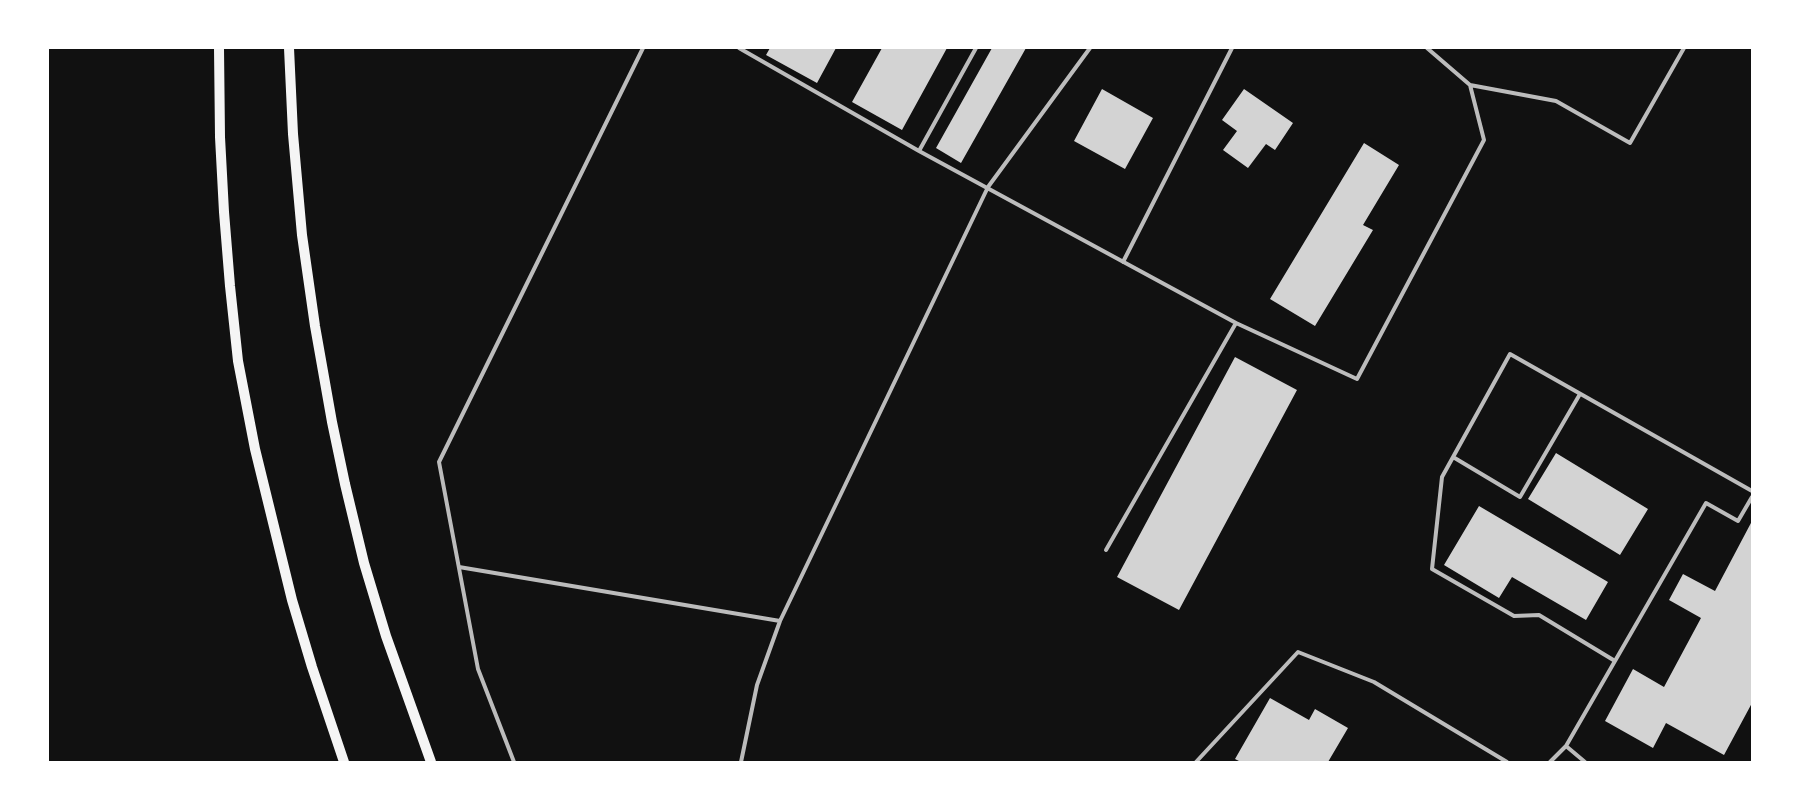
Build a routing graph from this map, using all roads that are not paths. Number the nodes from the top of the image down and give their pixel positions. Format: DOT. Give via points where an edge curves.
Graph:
graph roads {
  1 [pos="219,48"];
  2 [pos="289,48"];
  3 [pos="643,48"];
  4 [pos="740,48"];
  5 [pos="755,48"];
  6 [pos="976,48"];
  7 [pos="1090,48"];
  8 [pos="1232,48"];
  9 [pos="1427,48"];
  10 [pos="1684,48"];
  11 [pos="752,54"];
  12 [pos="1470,85"];
  13 [pos="919,151"];
  14 [pos="988,187"];
  15 [pos="1123,262"];
  16 [pos="1236,323"];
  17 [pos="1580,394"];
  18 [pos="1453,457"];
  19 [pos="1752,492"];
  20 [pos="1752,496"];
  21 [pos="1106,550"];
  22 [pos="459,566"];
  23 [pos="780,621"];
  24 [pos="1615,661"];
  25 [pos="1566,746"];
  26 [pos="344,762"];
  27 [pos="431,762"];
  28 [pos="514,762"];
  29 [pos="741,762"];
  30 [pos="1196,762"];
  31 [pos="1507,762"];
  32 [pos="1550,762"];
  33 [pos="1585,762"];
  1 -- 26 [label="main road" via="224,212 242,385 292,600"];
  2 -- 27 [label="main road" via="302,234 332,422 364,563"];
  3 -- 22 [label="lane" via="439,462"];
  4 -- 11 [label="lane"];
  5 -- 11 [label="lane"];
  6 -- 13 [label="lane"];
  7 -- 14 [label="lane"];
  8 -- 15 [label="lane"];
  9 -- 12 [label="lane"];
  10 -- 12 [label="lane" via="1630,143 1556,101"];
  11 -- 13 [label="lane"];
  12 -- 16 [label="lane" via="1484,140 1357,379"];
  13 -- 14 [label="lane"];
  14 -- 15 [label="lane"];
  14 -- 23 [label="lane"];
  15 -- 16 [label="lane"];
  16 -- 21 [label="lane"];
  17 -- 18 [label="lane" via="1520,497"];
  17 -- 18 [label="lane" via="1510,354"];
  17 -- 19 [label="lane"];
  18 -- 24 [label="lane" via="1442,477 1432,569 1514,616 1539,615"];
  20 -- 24 [label="lane" via="1738,521 1706,503"];
  22 -- 23 [label="lane"];
  22 -- 28 [label="lane" via="478,669"];
  23 -- 29 [label="lane" via="757,686"];
  24 -- 25 [label="lane"];
  25 -- 32 [label="lane"];
  25 -- 33 [label="lane"];
  30 -- 31 [label="lane" via="1298,652 1374,682"];
}
